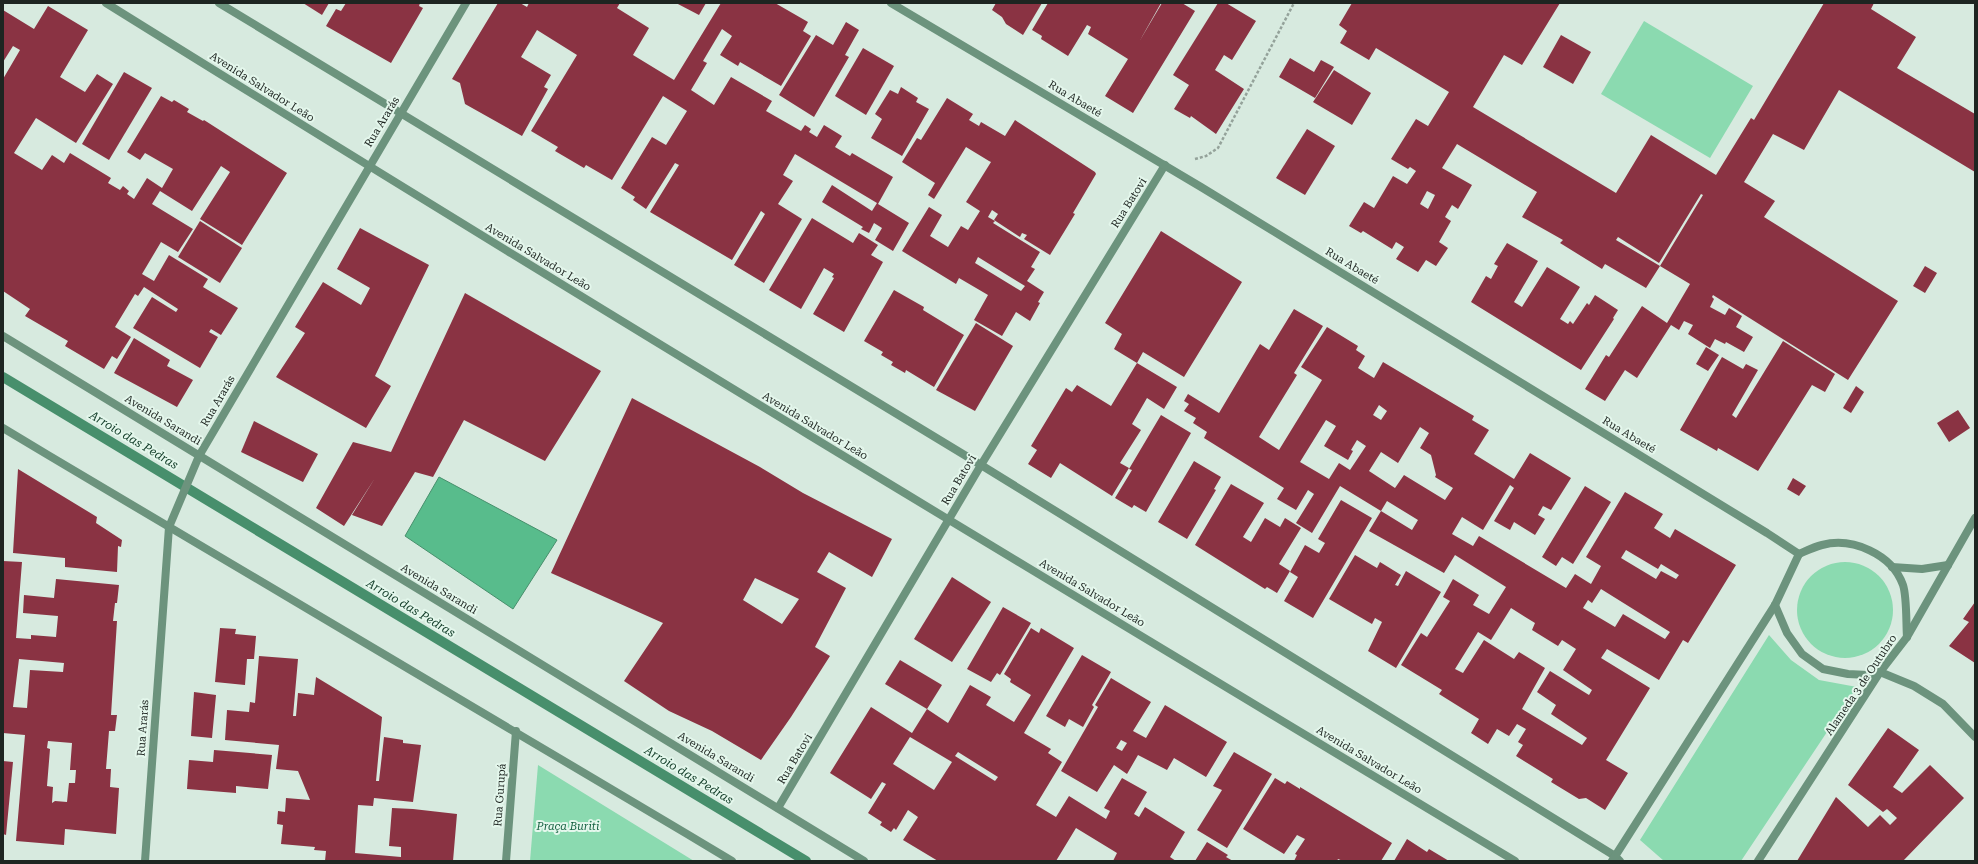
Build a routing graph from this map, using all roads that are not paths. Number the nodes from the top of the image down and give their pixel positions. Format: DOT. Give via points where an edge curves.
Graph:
graph roads {
  1 [pos="106,3"];
  2 [pos="219,3"];
  3 [pos="466,3"];
  4 [pos="891,3"];
  5 [pos="400,113"];
  6 [pos="1165,165"];
  7 [pos="369,166"];
  8 [pos="3,336"];
  9 [pos="3,428"];
  10 [pos="199,456"];
  11 [pos="981,464"];
  12 [pos="1975,518"];
  13 [pos="948,520"];
  14 [pos="169,528"];
  15 [pos="1799,554"];
  16 [pos="1948,565"];
  17 [pos="1892,567"];
  18 [pos="1776,605"];
  19 [pos="1907,637"];
  20 [pos="1880,672"];
  21 [pos="516,731"];
  22 [pos="1975,737"];
  23 [pos="778,808"];
  24 [pos="1616,859"];
  25 [pos="145,861"];
  26 [pos="506,861"];
  27 [pos="732,861"];
  28 [pos="864,861"];
  29 [pos="1515,861"];
  30 [pos="1758,861"];
  1 -- 7 [label="street, Avenida Salvador Leão"];
  2 -- 5 [label="street"];
  3 -- 5 [label="street, Rua Ararás"];
  4 -- 6 [label="street, Rua Abaeté"];
  5 -- 7 [label="street, Rua Ararás"];
  5 -- 11 [label="street"];
  6 -- 11 [label="street, Rua Batovi"];
  6 -- 15 [label="street, Rua Abaeté"];
  7 -- 10 [label="street, Rua Ararás"];
  7 -- 13 [label="street, Avenida Salvador Leão"];
  8 -- 10 [label="street, Avenida Sarandi"];
  9 -- 14 [label="street"];
  10 -- 14 [label="street, Rua Ararás"];
  10 -- 23 [label="street, Avenida Sarandi"];
  11 -- 13 [label="street, Rua Batovi"];
  11 -- 24 [label="street"];
  12 -- 16 [label="street, Alameda 3 de Outubro"];
  13 -- 23 [label="street, Rua Batovi"];
  13 -- 29 [label="street, Avenida Salvador Leão"];
  14 -- 21 [label="street"];
  14 -- 25 [label="street, Rua Ararás"];
  15 -- 17 [label="street" via="1822,545 1842,543 1861,547 1879,555"];
  15 -- 18 [label="street"];
  16 -- 17 [label="street" via="1922,569"];
  16 -- 19 [label="street, Alameda 3 de Outubro"];
  17 -- 19 [label="street" via="1903,585"];
  18 -- 20 [label="street" via="1787,633 1802,654 1823,669 1848,674 1868,675"];
  18 -- 24 [label="street"];
  19 -- 20 [label="street, Alameda 3 de Outubro"];
  20 -- 22 [label="street" via="1914,686 1943,704"];
  20 -- 30 [label="street, Alameda 3 de Outubro"];
  21 -- 26 [label="street, Rua Gurupá"];
  21 -- 27 [label="street"];
  23 -- 28 [label="street, Avenida Sarandi"];
}
